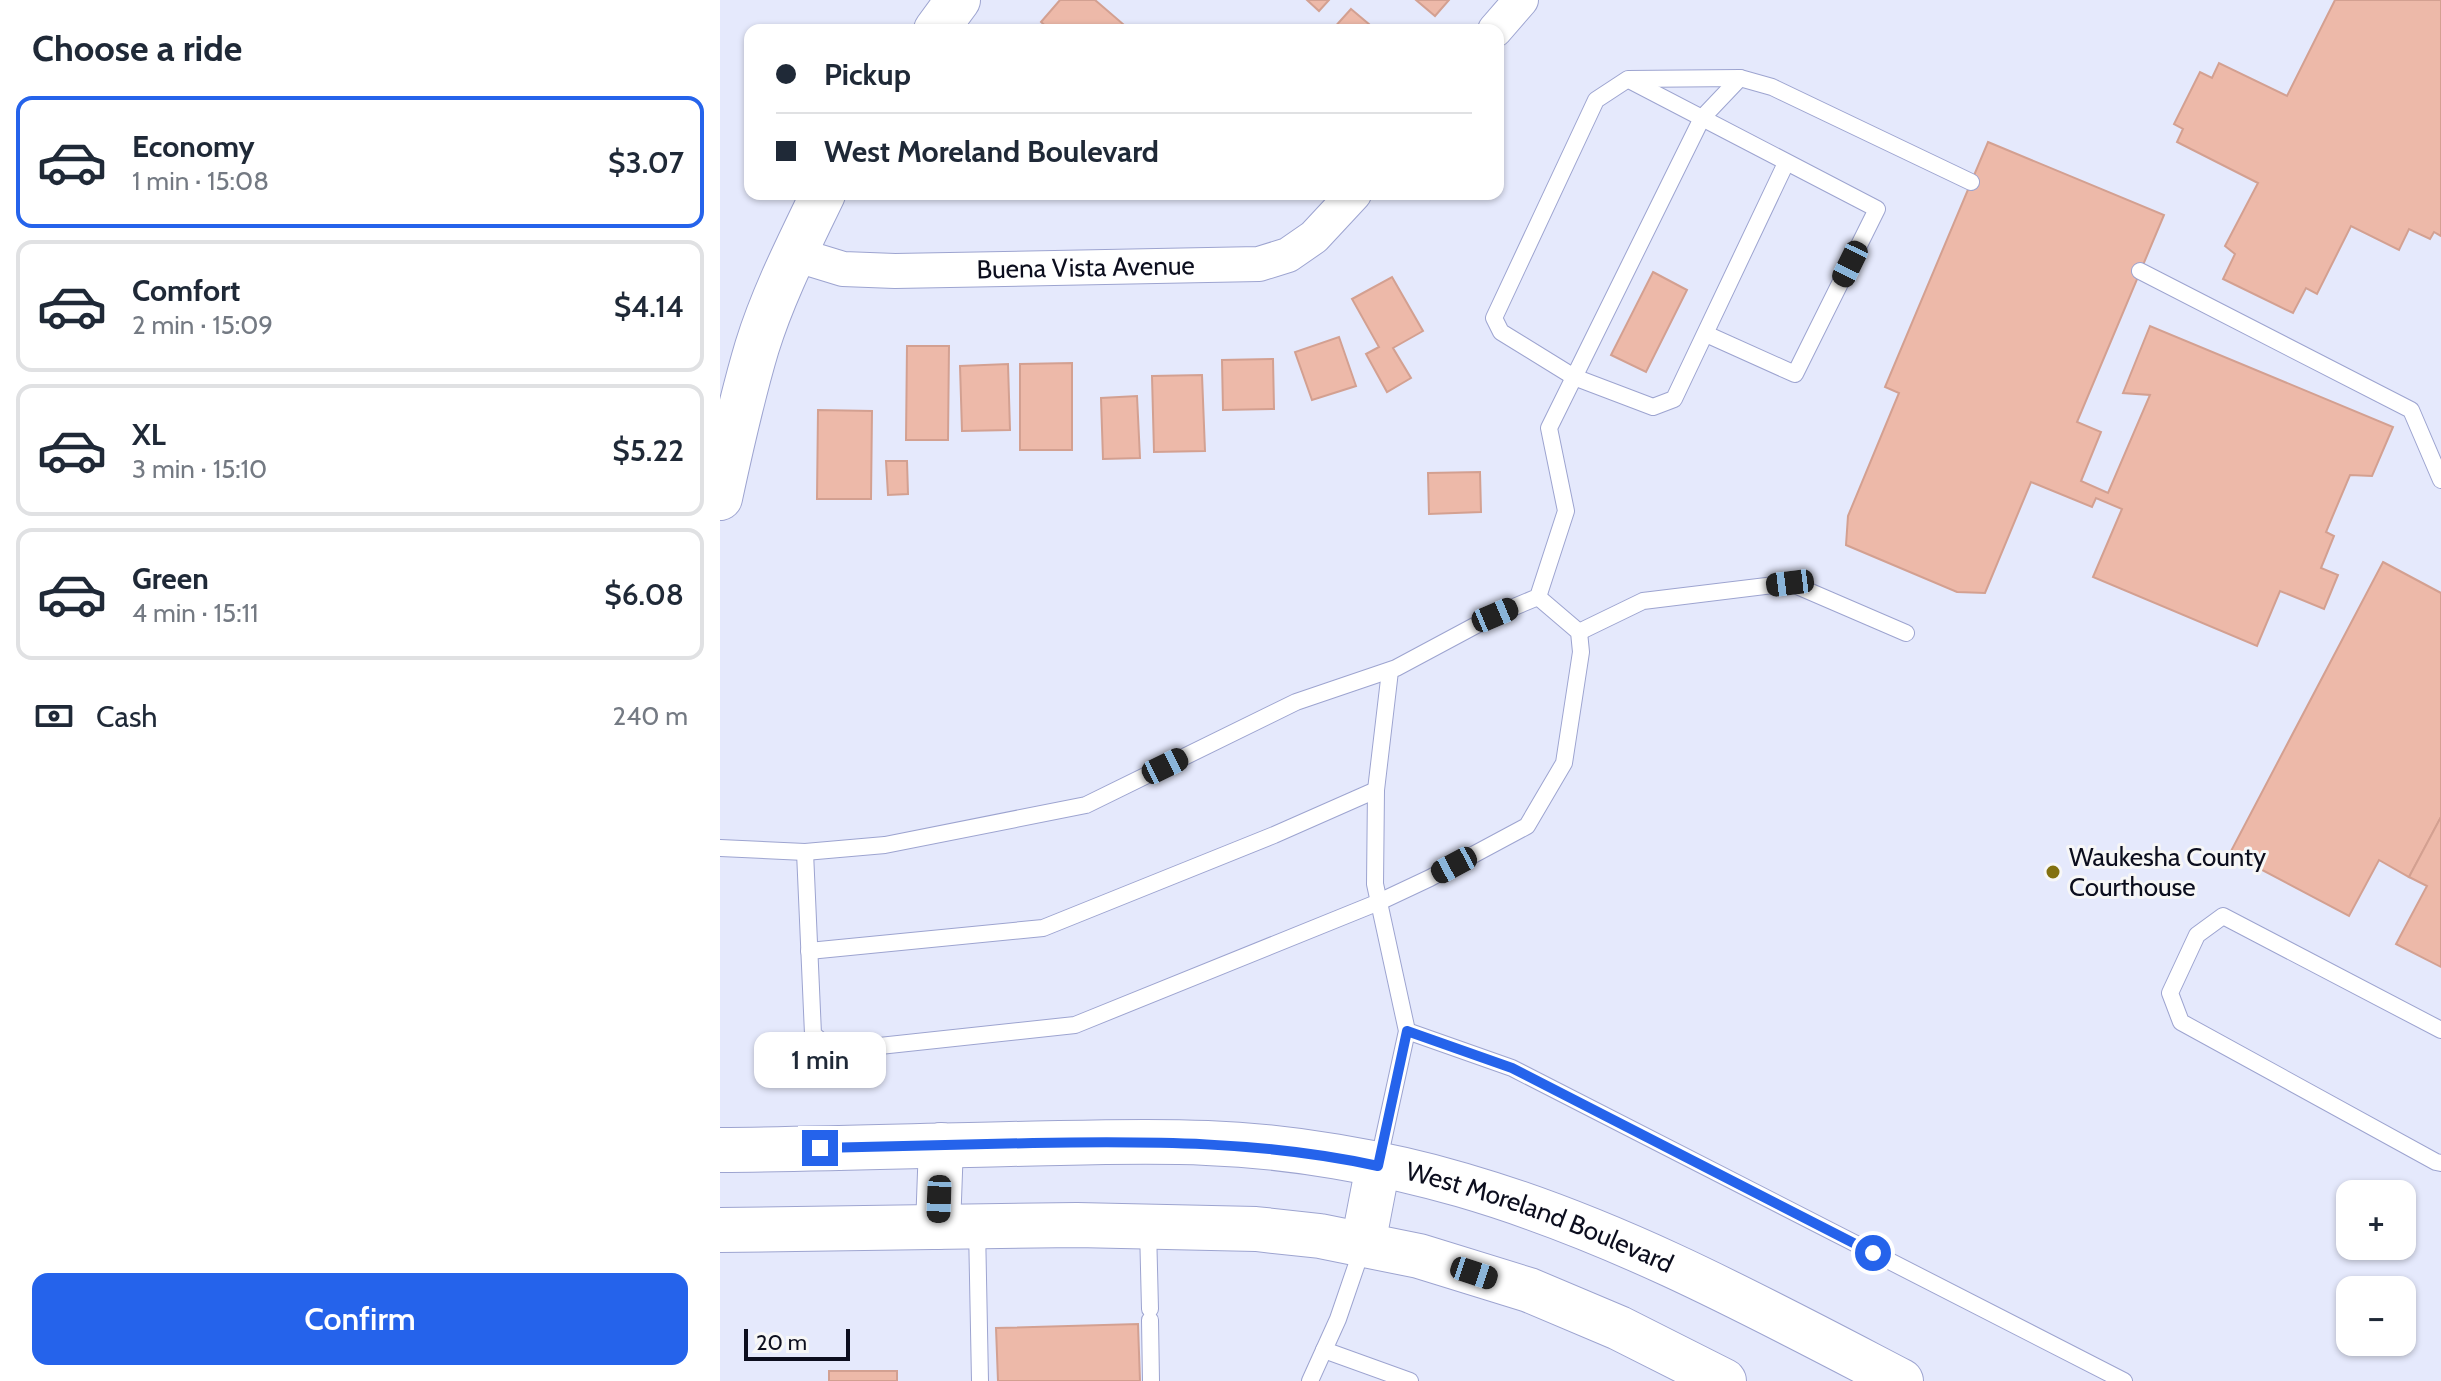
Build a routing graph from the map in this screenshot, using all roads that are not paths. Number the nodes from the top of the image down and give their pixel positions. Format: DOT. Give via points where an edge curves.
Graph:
graph roads {
  1 [pos="958,0"];
  2 [pos="1521,0"];
  3 [pos="940,24"];
  4 [pos="1500,24"];
  5 [pos="1740,78"];
  6 [pos="1628,79"];
  7 [pos="1702,118"];
  8 [pos="1786,163"];
  9 [pos="1971,182"];
  10 [pos="820,200"];
  11 [pos="1348,200"];
  12 [pos="794,254"];
  13 [pos="2140,271"];
  14 [pos="1706,334"];
  15 [pos="1574,377"];
  16 [pos="2441,480"];
  17 [pos="720,498"];
  18 [pos="1538,597"];
  19 [pos="1579,632"];
  20 [pos="1906,633"];
  21 [pos="1390,671"];
  22 [pos="1376,790"];
  23 [pos="720,848"];
  24 [pos="805,852"];
  25 [pos="1379,902"];
  26 [pos="809,951"];
  27 [pos="2441,1030"];
  28 [pos="1407,1031"];
  29 [pos="941,1145"];
  30 [pos="720,1150"];
  31 [pos="2441,1163"];
  32 [pos="1378,1166"];
  33 [pos="958,1226"];
  34 [pos="1148,1226"];
  35 [pos="720,1230"];
  36 [pos="1363,1244"];
  37 [pos="1324,1350"];
  38 [pos="980,1381"];
  39 [pos="1151,1381"];
  40 [pos="1310,1381"];
  41 [pos="1410,1381"];
  42 [pos="1724,1381"];
  43 [pos="1901,1381"];
  44 [pos="2124,1381"];
  1 -- 3 [label="street"];
  2 -- 4 [label="street"];
  5 -- 6 [label="lane"];
  5 -- 7 [label="lane"];
  5 -- 9 [label="lane" via="1772,87"];
  6 -- 7 [label="lane"];
  6 -- 15 [label="lane" via="1596,100 1494,318 1501,332"];
  7 -- 8 [label="lane"];
  7 -- 15 [label="lane"];
  8 -- 14 [label="lane"];
  8 -- 14 [label="lane" via="1877,209 1795,374"];
  10 -- 12 [label="street"];
  11 -- 12 [label="street, Buena Vista Avenue" via="1314,237 1288,255 1259,264 895,271 843,269"];
  12 -- 17 [label="street" via="757,345"];
  13 -- 16 [label="lane" via="2411,410"];
  14 -- 15 [label="lane" via="1674,399 1653,407"];
  15 -- 18 [label="lane" via="1549,428 1566,511"];
  18 -- 19 [label="lane"];
  18 -- 21 [label="lane"];
  19 -- 20 [label="lane" via="1643,601 1790,583"];
  19 -- 25 [label="lane" via="1581,652 1564,763 1527,826"];
  21 -- 22 [label="lane"];
  21 -- 24 [label="lane" via="1296,702 1086,805 885,845"];
  22 -- 25 [label="lane"];
  22 -- 26 [label="lane" via="1043,928"];
  23 -- 24 [label="lane"];
  24 -- 26 [label="lane"];
  25 -- 26 [label="lane" via="1075,1025 833,1051 813,1034"];
  25 -- 28 [label="lane"];
  27 -- 31 [label="lane" via="2223,916 2197,935 2170,993 2181,1022"];
  28 -- 32 [label="lane"];
  28 -- 44 [label="lane" via="1512,1068"];
  29 -- 30 [label="street, West Moreland Boulevard"];
  29 -- 32 [label="street, West Moreland Boulevard" via="1211,1143"];
  29 -- 33 [label="street"];
  32 -- 36 [label="street"];
  32 -- 43 [label="street, West Moreland Boulevard" via="1460,1184 1610,1237"];
  33 -- 34 [label="street"];
  33 -- 35 [label="street"];
  33 -- 38 [label="lane"];
  34 -- 36 [label="street" via="1256,1229"];
  34 -- 39 [label="lane"];
  36 -- 37 [label="lane"];
  36 -- 42 [label="street" via="1529,1290"];
  37 -- 40 [label="lane"];
  37 -- 41 [label="lane"];
}
